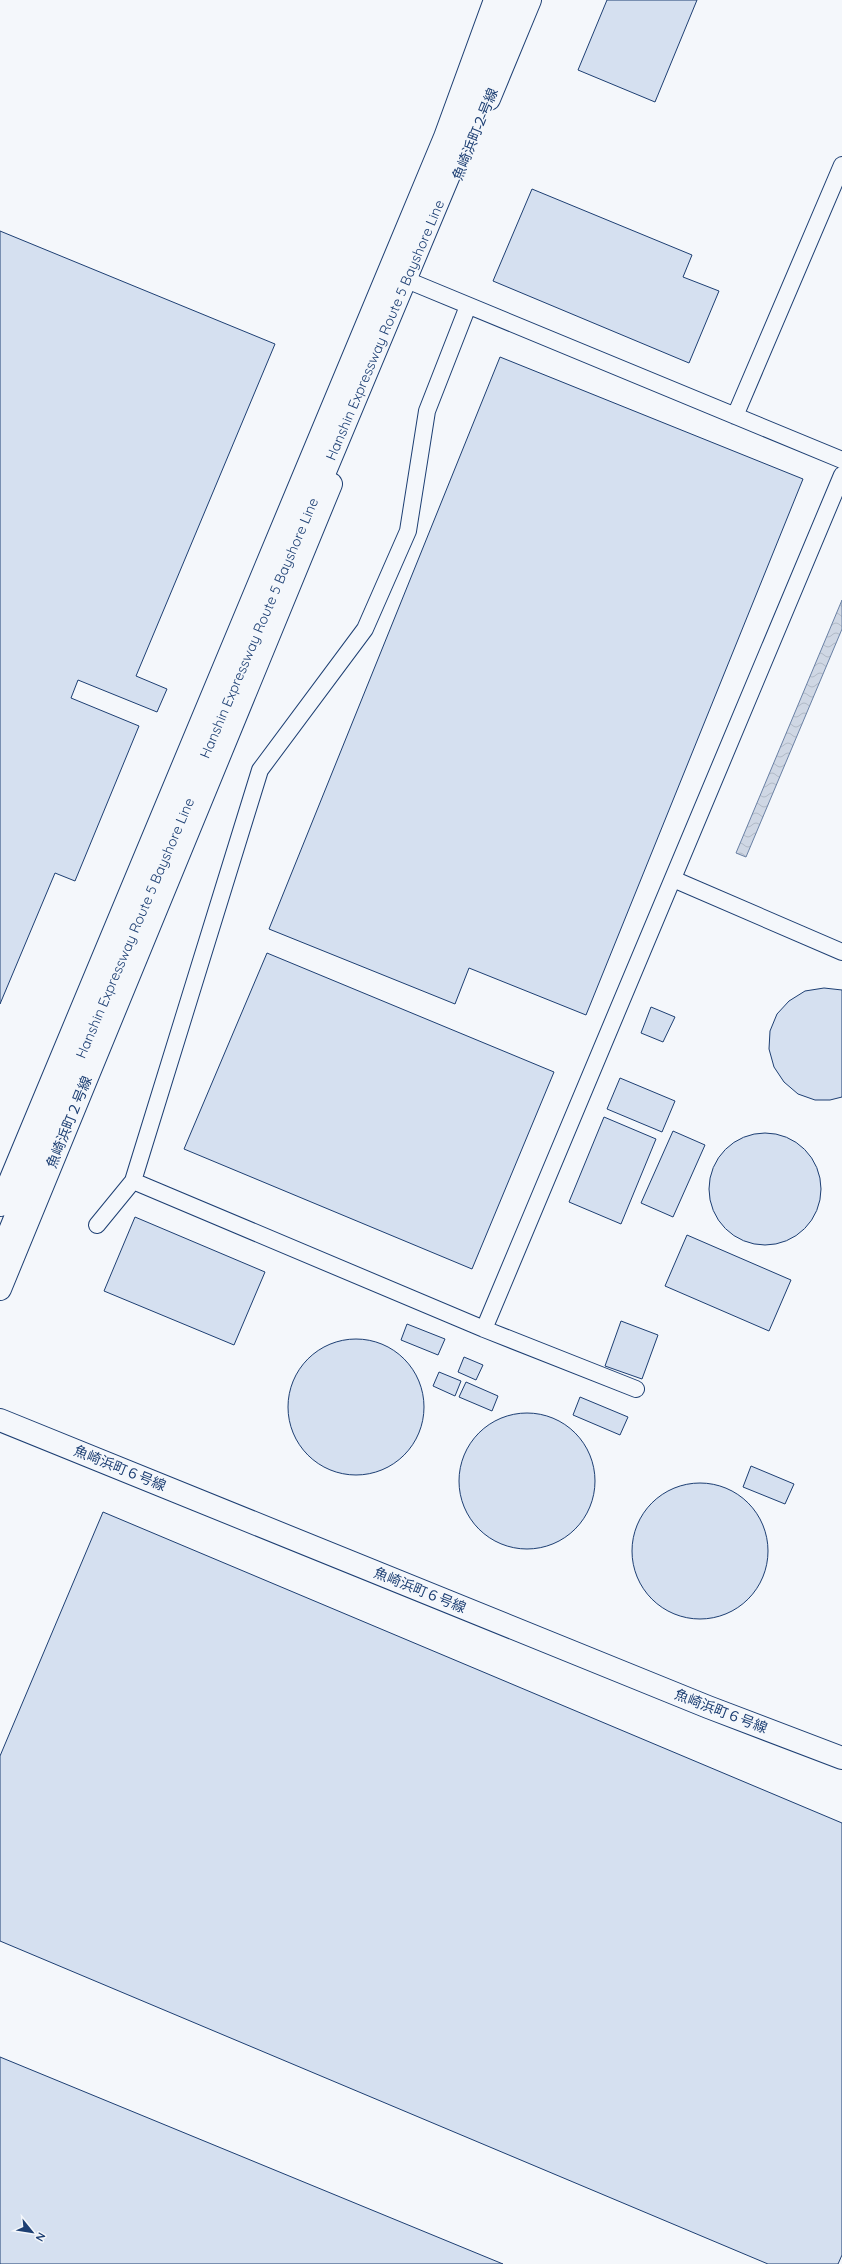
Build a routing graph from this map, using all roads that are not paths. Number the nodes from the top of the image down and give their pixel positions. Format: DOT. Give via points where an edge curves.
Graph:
graph roads {
  1 [pos="495,0"];
  2 [pos="515,0"];
  3 [pos="530,0"];
  4 [pos="842,165"];
  5 [pos="414,283"];
  6 [pos="468,306"];
  7 [pos="735,416"];
  8 [pos="842,460"];
  9 [pos="842,475"];
  10 [pos="673,879"];
  11 [pos="842,952"];
  12 [pos="133,1182"];
  13 [pos="0,1205"];
  14 [pos="97,1224"];
  15 [pos="0,1255"];
  16 [pos="0,1289"];
  17 [pos="484,1329"];
  18 [pos="636,1389"];
  19 [pos="0,1420"];
  20 [pos="842,1758"];
  1 -- 13 [label="main road, Hanshin Expressway Route 5 Bayshore Line" via="445,137"];
  2 -- 15 [label="main road, Hanshin Expressway Route 5 Bayshore Line" via="462,144"];
  3 -- 5 [label="main road, 魚崎浜町２号線"];
  4 -- 7 [label="lane"];
  5 -- 6 [label="lane"];
  5 -- 16 [label="main road, 魚崎浜町２号線"];
  6 -- 7 [label="lane"];
  6 -- 12 [label="lane" via="428,411 408,531 365,629 260,770"];
  7 -- 8 [label="lane"];
  9 -- 10 [label="lane"];
  10 -- 11 [label="lane"];
  10 -- 17 [label="lane"];
  12 -- 14 [label="lane"];
  12 -- 17 [label="lane"];
  17 -- 18 [label="lane"];
  19 -- 20 [label="main road, 魚崎浜町６号線" via="708,1707"];
}
